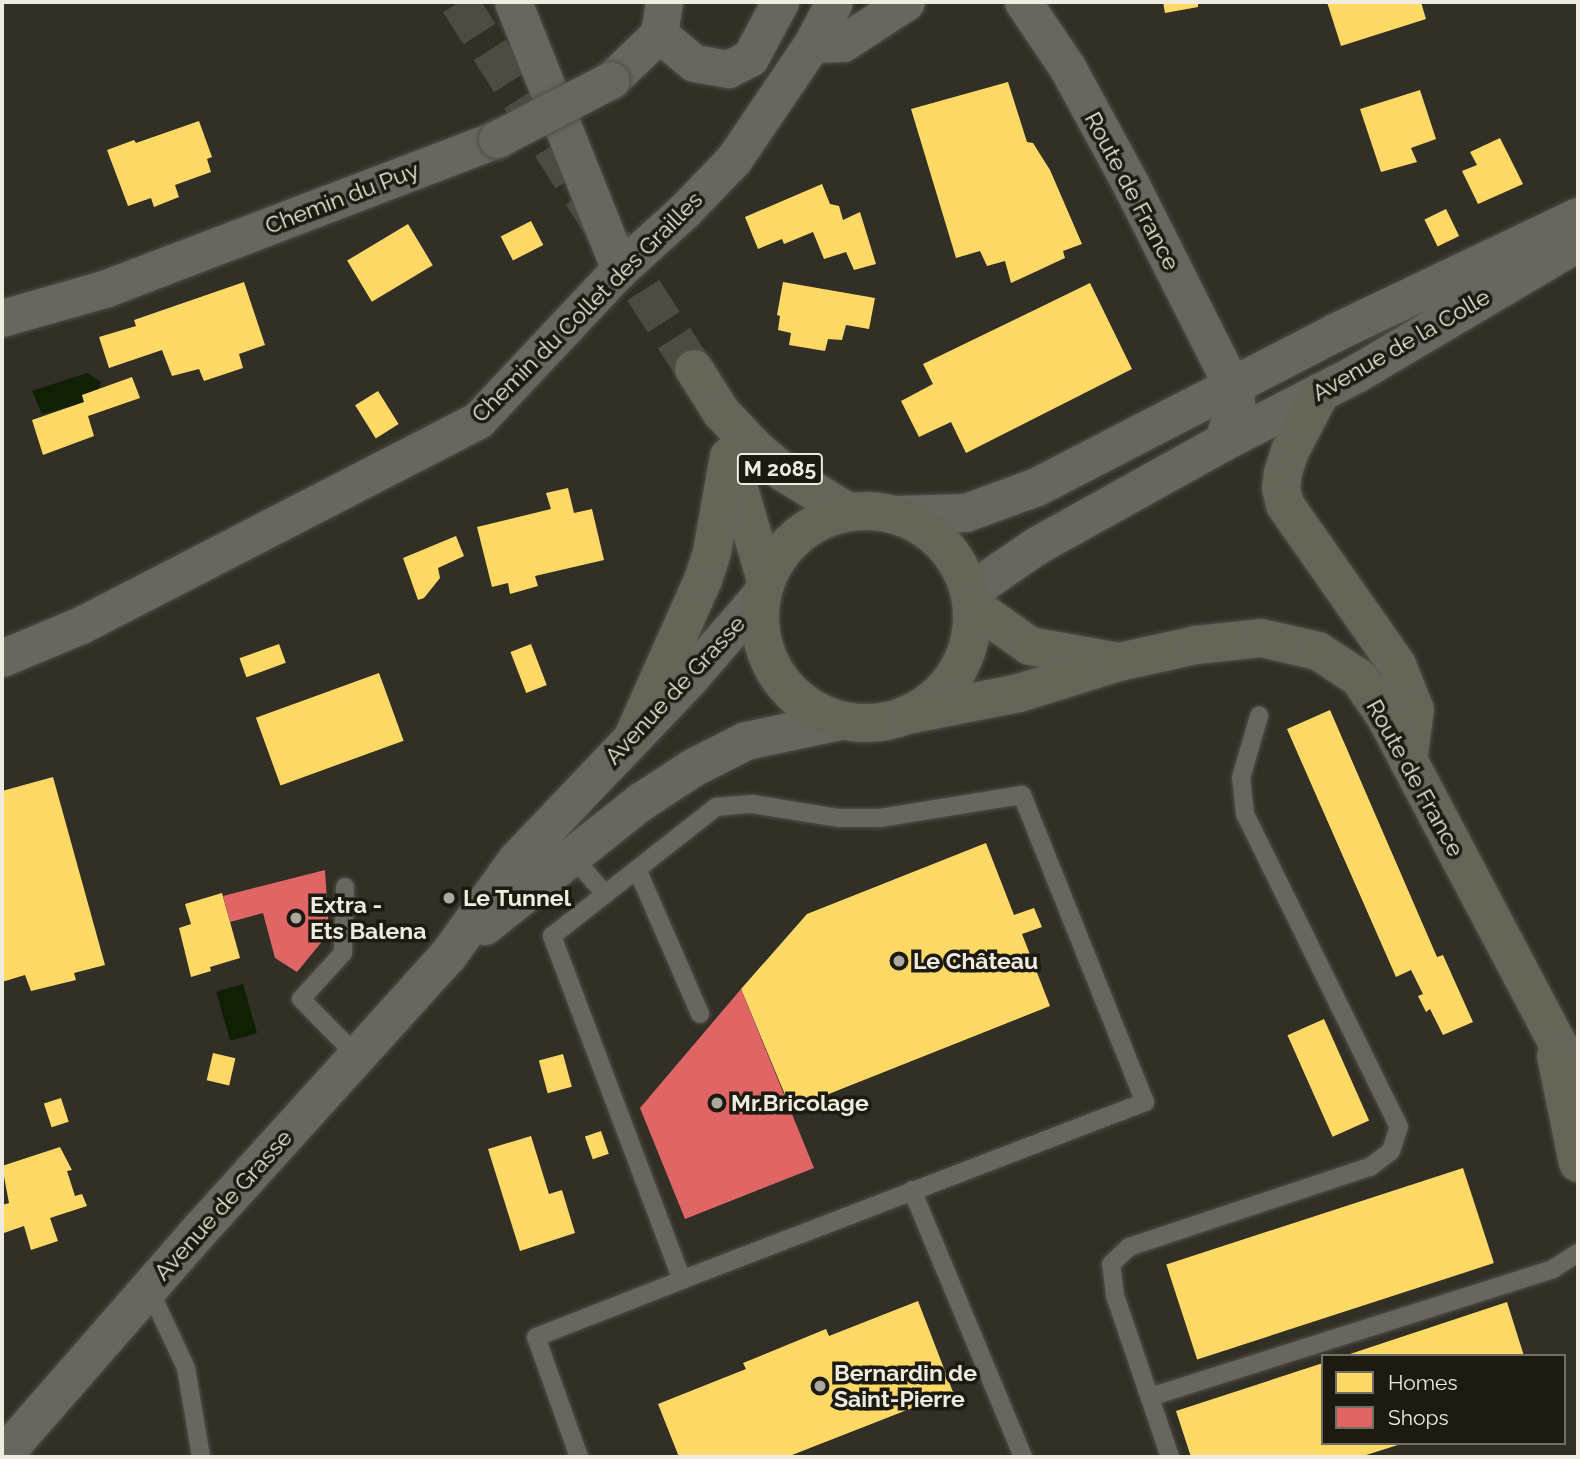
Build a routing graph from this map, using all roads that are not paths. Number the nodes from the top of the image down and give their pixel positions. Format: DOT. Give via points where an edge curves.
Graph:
graph roads {
  1 [pos="513,2"];
  2 [pos="780,2"];
  3 [pos="834,2"];
  4 [pos="906,2"];
  5 [pos="1023,2"];
  6 [pos="661,18"];
  7 [pos="812,44"];
  8 [pos="1578,217"];
  9 [pos="1578,243"];
  10 [pos="620,269"];
  11 [pos="2,318"];
  12 [pos="694,369"];
  13 [pos="1232,386"];
  14 [pos="1321,392"];
  15 [pos="721,412"];
  16 [pos="1222,443"];
  17 [pos="729,456"];
  18 [pos="848,512"];
  19 [pos="897,515"];
  20 [pos="763,588"];
  21 [pos="971,598"];
  22 [pos="2,658"];
  23 [pos="1119,662"];
  24 [pos="907,715"];
  25 [pos="1259,716"];
  26 [pos="840,721"];
  27 [pos="633,737"];
  28 [pos="1408,761"];
  29 [pos="588,785"];
  30 [pos="572,857"];
  31 [pos="637,869"];
  32 [pos="345,887"];
  33 [pos="605,894"];
  34 [pos="447,956"];
  35 [pos="700,1014"];
  36 [pos="1549,1026"];
  37 [pos="358,1056"];
  38 [pos="1578,1082"];
  39 [pos="1578,1163"];
  40 [pos="912,1190"];
  41 [pos="1578,1253"];
  42 [pos="682,1280"];
  43 [pos="149,1289"];
  44 [pos="1150,1397"];
  45 [pos="17,1450"];
  46 [pos="201,1457"];
  47 [pos="579,1457"];
  48 [pos="1023,1457"];
  49 [pos="1170,1457"];
  1 -- 10 [label="street"];
  2 -- 6 [label="street" via="750,58 728,69 694,63"];
  3 -- 7 [label="street, Chemin du Collet des Grailles"];
  4 -- 7 [label="street" via="843,43"];
  5 -- 13 [label="street, Route de France" via="1067,67"];
  6 -- 11 [label="street, Chemin du Puy, bridge" via="611,80 497,139 104,289"];
  7 -- 10 [label="street, Chemin du Collet des Grailles" via="734,159"];
  8 -- 13 [label="main road, Avenue de la Colle"];
  9 -- 14 [label="main road, Avenue de la Colle"];
  10 -- 22 [label="street, Chemin du Collet des Grailles" via="478,420 81,625"];
  12 -- 15 [label="main road, M 2085"];
  13 -- 16 [label="street" via="1236,401"];
  13 -- 19 [label="main road, Avenue de la Colle" via="1010,498 966,513"];
  14 -- 16 [label="main road, Avenue de la Colle"];
  14 -- 28 [label="main road" via="1290,451 1281,488 1285,505 1397,665 1415,710"];
  15 -- 17 [label="main road, M 2085"];
  15 -- 18 [label="main road, M 2085" via="783,472"];
  16 -- 21 [label="main road, Avenue de la Colle" via="1037,546"];
  17 -- 20 [label="main road, M 2085"];
  17 -- 27 [label="main road" via="703,580"];
  18 -- 19 [label="main road"];
  18 -- 20 [label="main road" via="821,520 797,535 779,556"];
  19 -- 21 [label="main road" via="922,526 943,544 960,566"];
  20 -- 26 [label="main road" via="760,628 768,659 785,687 810,708"];
  20 -- 27 [label="main road, Avenue de Grasse" via="691,677"];
  21 -- 23 [label="main road, Route de France" via="1030,646"];
  21 -- 24 [label="main road" via="970,639 958,671 936,697"];
  23 -- 24 [label="main road, Route de France" via="1019,693"];
  23 -- 28 [label="main road, Route de France" via="1196,645 1261,638 1318,651 1359,678"];
  24 -- 26 [label="main road" via="874,724"];
  25 -- 44 [label="lane" via="1241,778 1245,814 1399,1128 1391,1151 1370,1167 1129,1247 1111,1264 1115,1295"];
  26 -- 30 [label="main road, Avenue de Grasse" via="746,741 641,802"];
  27 -- 29 [label="main road, Avenue de Grasse"];
  28 -- 36 [label="main road, Route de France"];
  29 -- 30 [label="lane, Avenue de Grasse" via="590,804 564,832"];
  29 -- 34 [label="main road, Avenue de Grasse" via="517,860"];
  30 -- 33 [label="lane"];
  30 -- 34 [label="main road, Avenue de Grasse"];
  31 -- 33 [label="lane"];
  31 -- 35 [label="lane"];
  31 -- 40 [label="lane" via="716,807 752,804 838,818 880,818 1022,795 1144,1102"];
  32 -- 37 [label="lane" via="344,953 300,999"];
  33 -- 42 [label="lane" via="552,936"];
  34 -- 37 [label="main road, Avenue de Grasse"];
  36 -- 38 [label="main road, Route de France"];
  36 -- 39 [label="main road, Route de France"];
  37 -- 43 [label="main road, Avenue de Grasse"];
  40 -- 42 [label="lane"];
  40 -- 48 [label="lane"];
  41 -- 44 [label="lane" via="1553,1269"];
  42 -- 47 [label="lane" via="536,1337"];
  43 -- 45 [label="main road, Avenue de Grasse"];
  43 -- 46 [label="lane" via="186,1368"];
  44 -- 49 [label="lane"];
}
